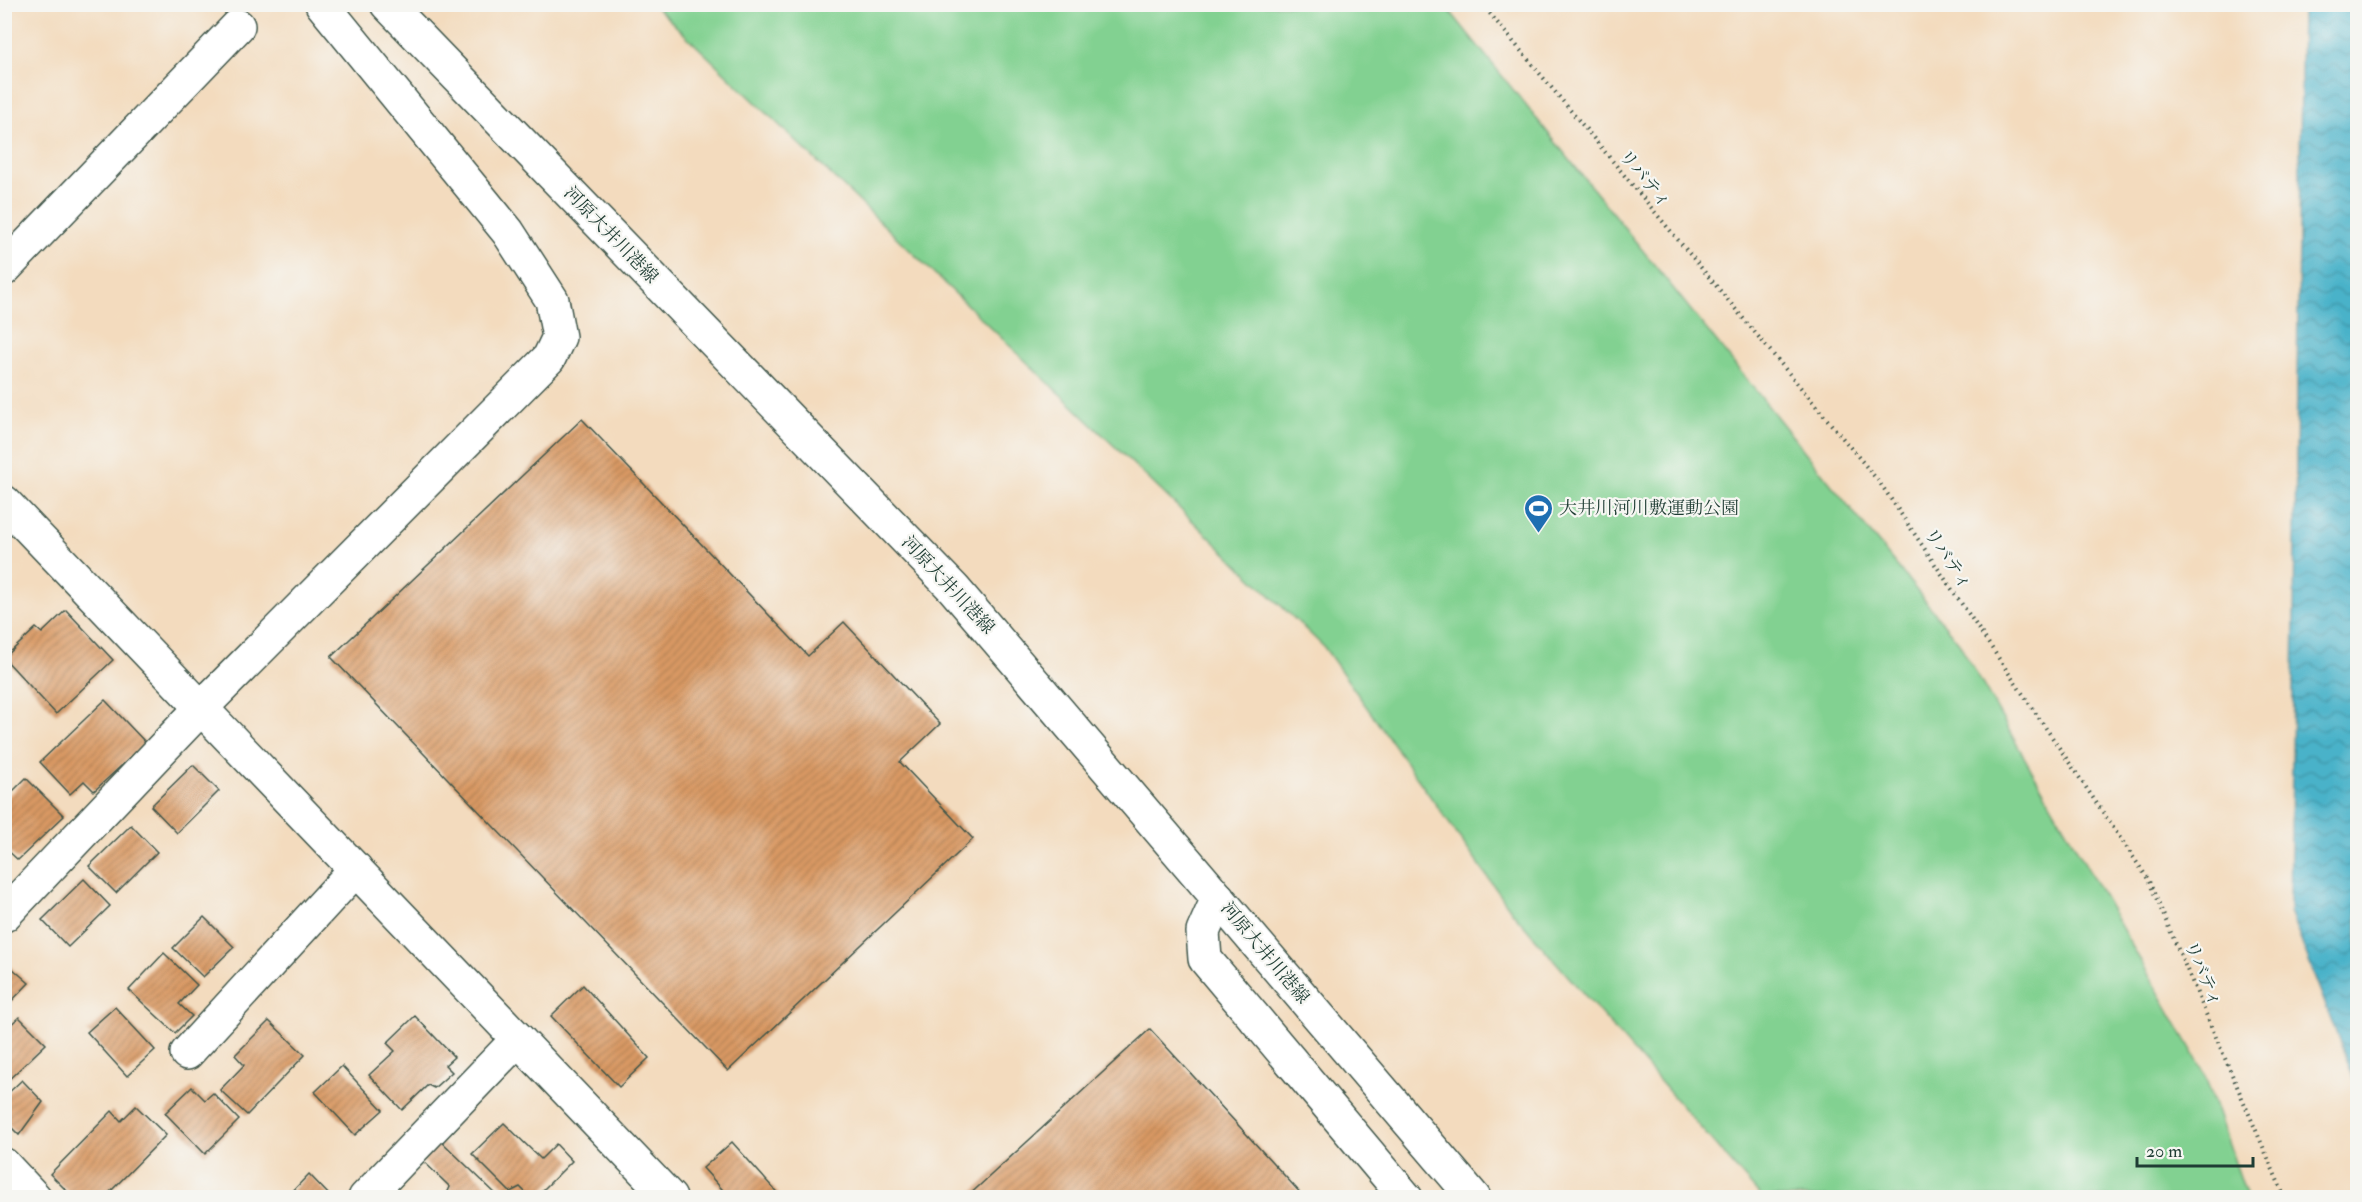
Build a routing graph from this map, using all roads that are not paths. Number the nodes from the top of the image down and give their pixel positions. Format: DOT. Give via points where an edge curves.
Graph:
graph roads {
  1 [pos="322,4"];
  2 [pos="387,4"];
  3 [pos="238,26"];
  4 [pos="4,269"];
  5 [pos="4,502"];
  6 [pos="201,708"];
  7 [pos="356,869"];
  8 [pos="1218,898"];
  9 [pos="4,915"];
  10 [pos="518,1039"];
  11 [pos="187,1053"];
  12 [pos="4,1165"];
  13 [pos="36,1197"];
  14 [pos="364,1197"];
  15 [pos="670,1197"];
  16 [pos="1406,1197"];
  17 [pos="1474,1197"];
  1 -- 6 [label="street" via="508,232 552,300 559,337 549,358"];
  2 -- 8 [label="street, 河原大井川港線" via="954,589"];
  3 -- 4 [label="street"];
  5 -- 6 [label="street"];
  6 -- 7 [label="street"];
  6 -- 9 [label="street"];
  7 -- 10 [label="street"];
  7 -- 11 [label="street"];
  8 -- 16 [label="street" via="1203,932 1205,959"];
  8 -- 17 [label="street, 河原大井川港線"];
  10 -- 14 [label="street"];
  10 -- 15 [label="street"];
  12 -- 13 [label="street"];
}
